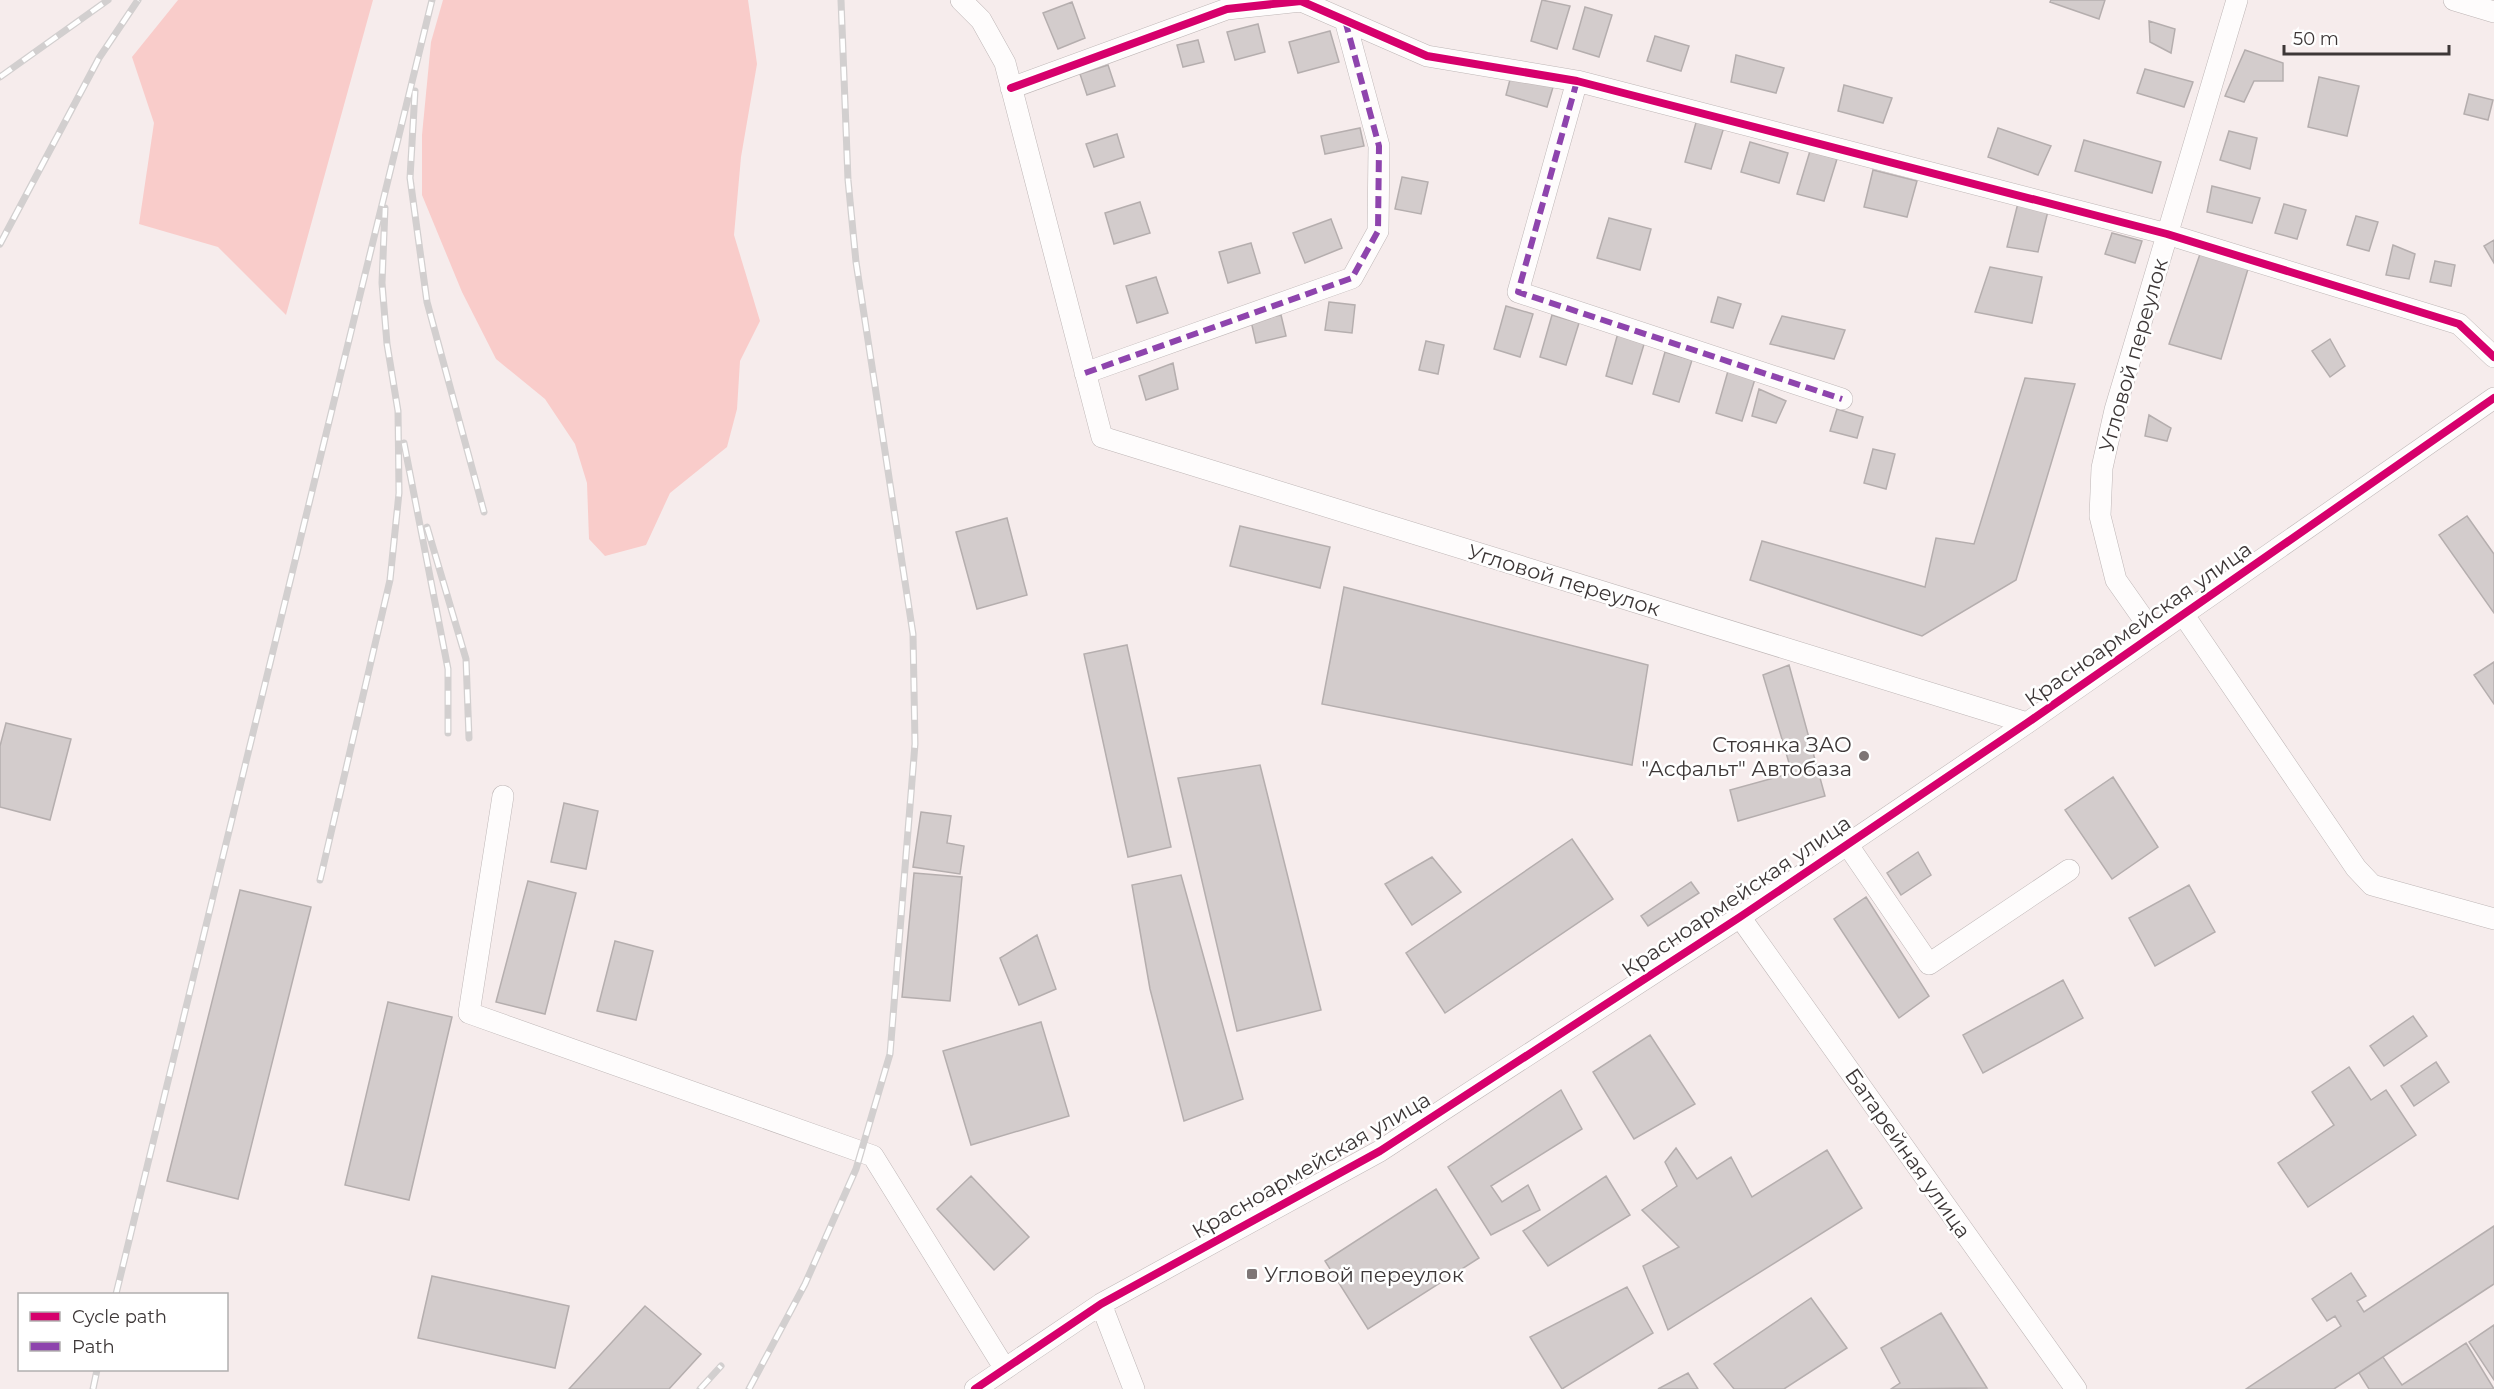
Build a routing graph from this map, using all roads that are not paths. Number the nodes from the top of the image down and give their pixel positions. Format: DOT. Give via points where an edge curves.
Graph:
graph roads {
  1 [pos="961,0"];
  2 [pos="2237,0"];
  3 [pos="2454,0"];
  4 [pos="2494,12"];
  5 [pos="1345,20"];
  6 [pos="1577,81"];
  7 [pos="1011,88"];
  8 [pos="2167,234"];
  9 [pos="2494,357"];
  10 [pos="1085,373"];
  11 [pos="2494,398"];
  12 [pos="1842,399"];
  13 [pos="2183,614"];
  14 [pos="2154,634"];
  15 [pos="2027,723"];
  16 [pos="503,796"];
  17 [pos="1847,844"];
  18 [pos="2069,870"];
  19 [pos="1740,917"];
  20 [pos="2494,919"];
  21 [pos="1101,1304"];
  22 [pos="1005,1369"];
  23 [pos="2067,1386"];
  24 [pos="975,1389"];
  25 [pos="1134,1389"];
  1 -- 7 [label="street" via="981,20 1005,63"];
  2 -- 8 [label="street, Угловой переулок"];
  3 -- 4 [label="street"];
  5 -- 6 [label="street" via="1427,56"];
  5 -- 7 [label="street" via="1301,0 1227,9"];
  5 -- 10 [label="street" via="1379,146 1378,231 1352,278"];
  6 -- 8 [label="street"];
  6 -- 12 [label="street" via="1518,291"];
  7 -- 10 [label="street"];
  8 -- 9 [label="street" via="2459,324"];
  8 -- 14 [label="street, Угловой переулок" via="2115,410 2102,468 2100,516 2116,580"];
  10 -- 15 [label="street, Угловой переулок" via="1102,436"];
  11 -- 13 [label="street, Красноармейская улица"];
  13 -- 14 [label="street, Красноармейская улица"];
  13 -- 20 [label="street" via="2356,868 2372,885"];
  14 -- 15 [label="street, Красноармейская улица"];
  15 -- 17 [label="street, Красноармейская улица"];
  16 -- 22 [label="street" via="468,1013 873,1156"];
  17 -- 18 [label="street" via="1929,964"];
  17 -- 19 [label="street, Красноармейская улица"];
  19 -- 21 [label="street, Красноармейская улица" via="1380,1151"];
  19 -- 23 [label="street, Батарейная улица"];
  21 -- 22 [label="street, Красноармейская улица"];
  21 -- 25 [label="street"];
  22 -- 24 [label="street, Красноармейская улица"];
}
